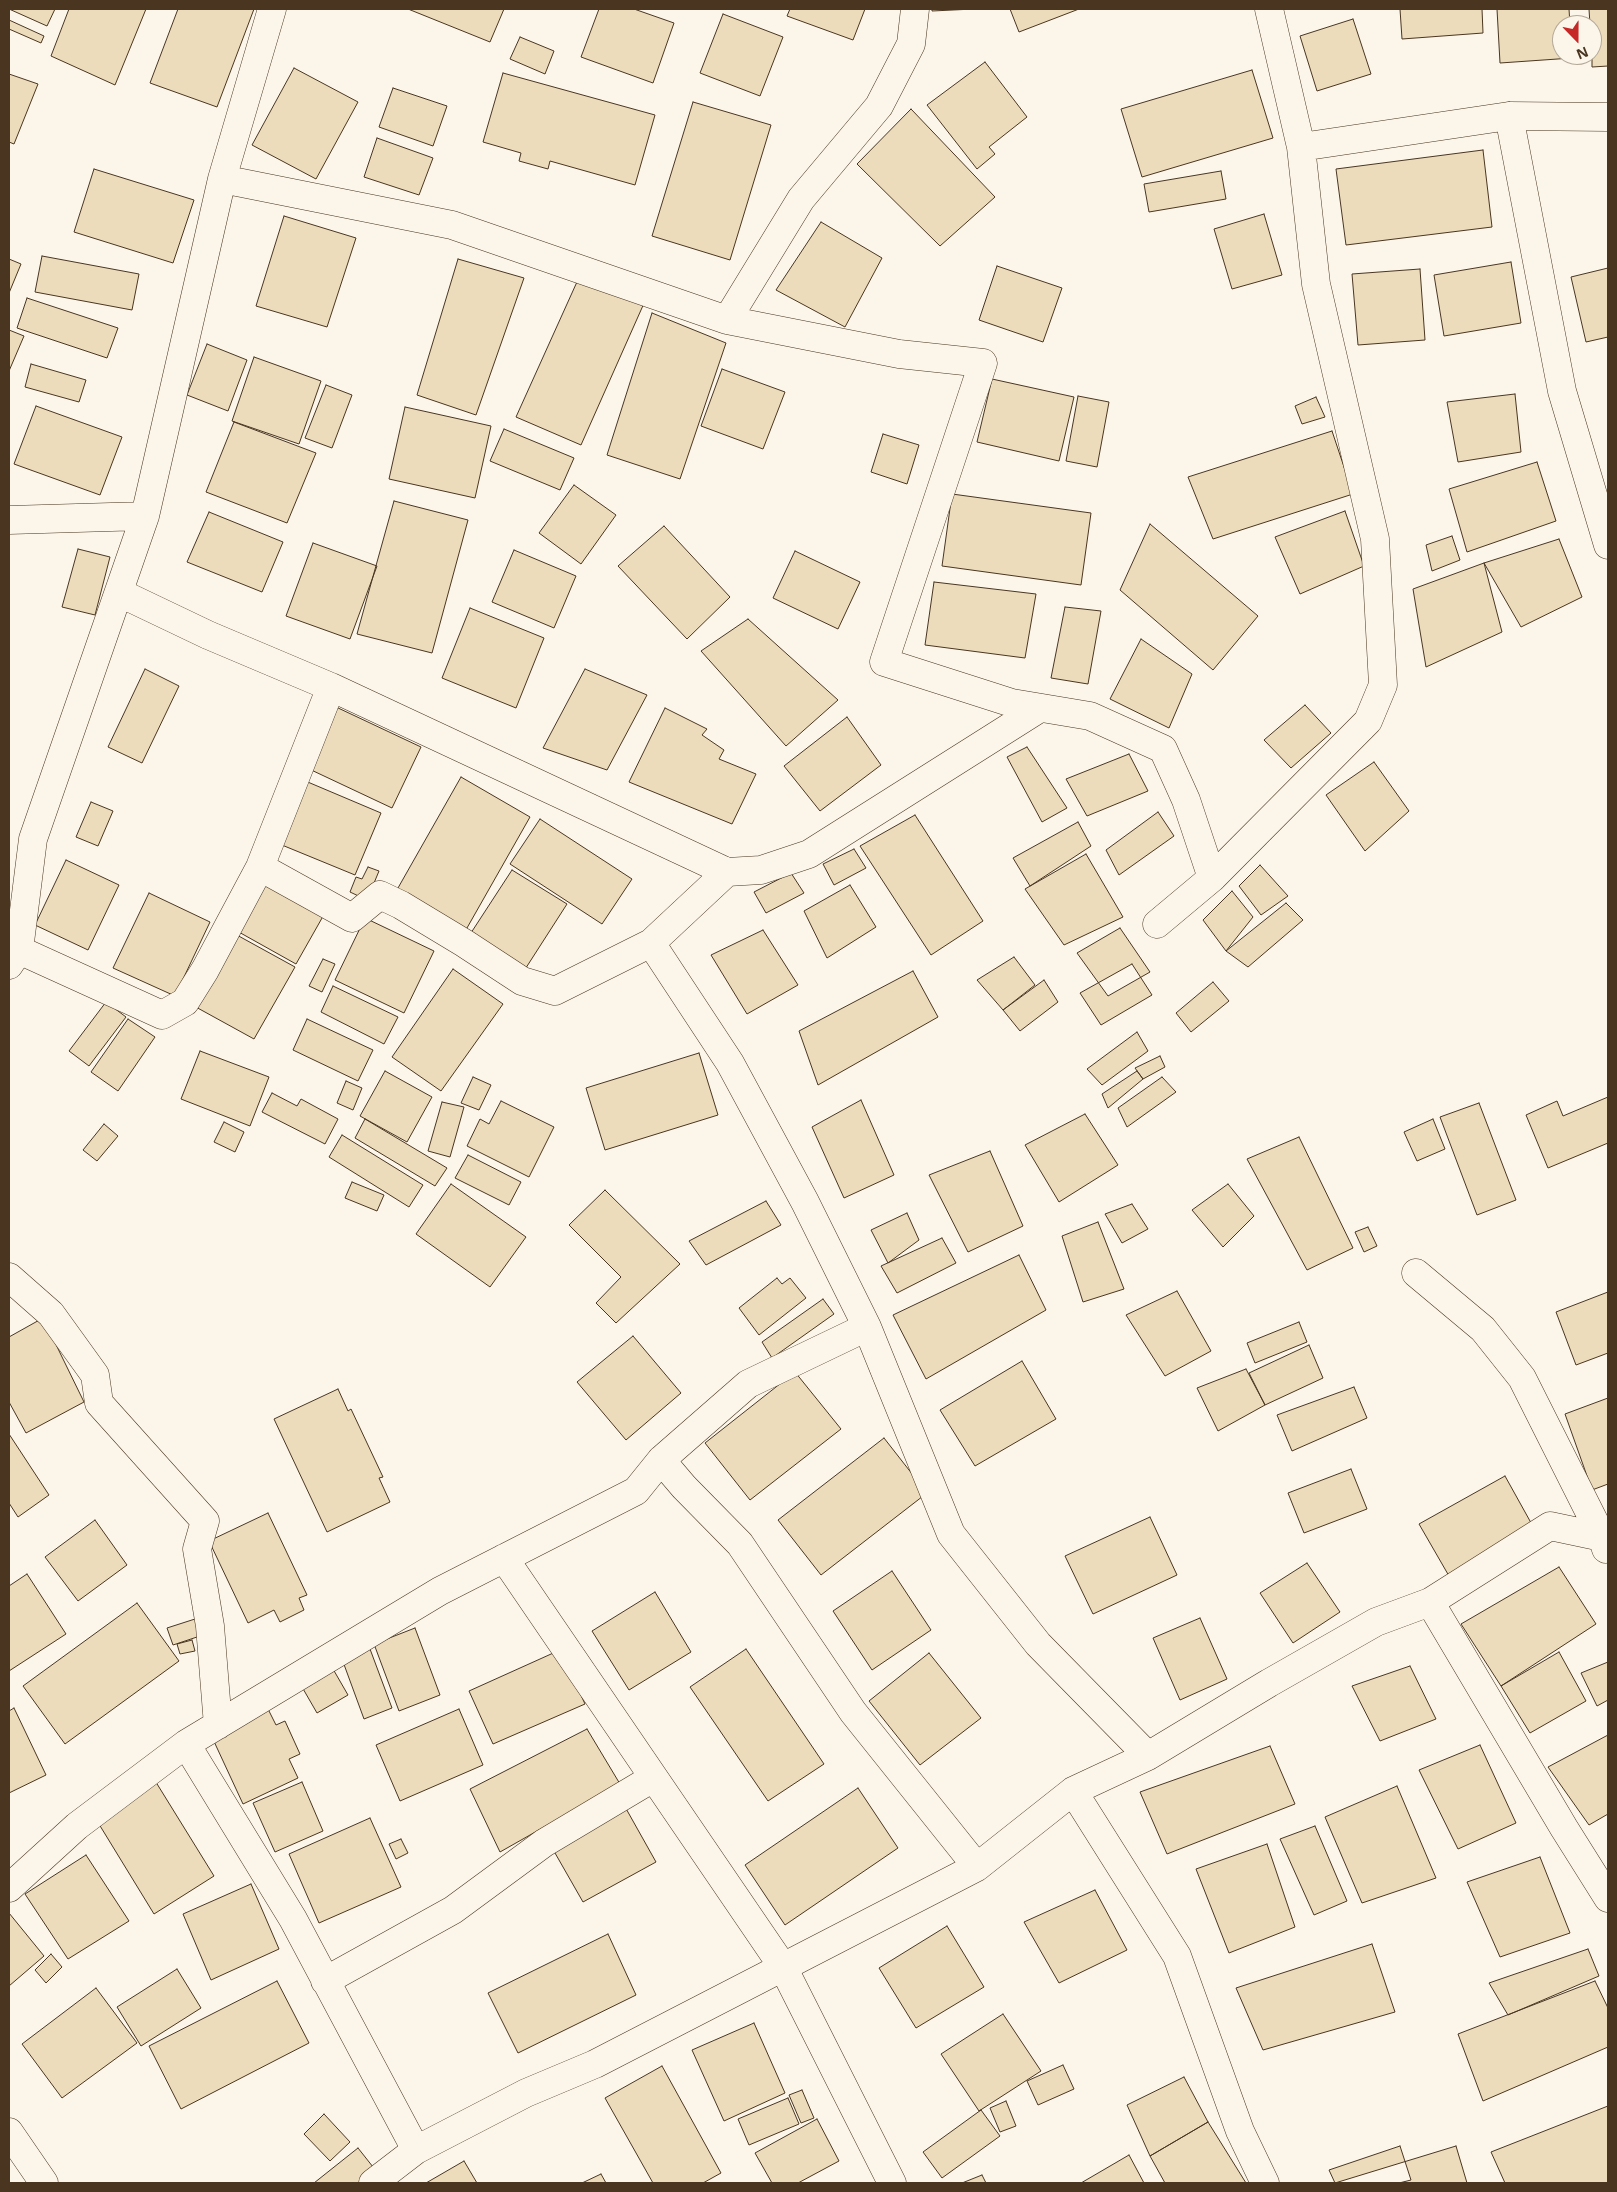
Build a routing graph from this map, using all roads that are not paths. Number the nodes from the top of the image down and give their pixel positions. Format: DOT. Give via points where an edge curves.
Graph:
graph roads {
  1 [pos="272,9"];
  2 [pos="915,9"];
  3 [pos="1269,9"];
  4 [pos="1509,116"];
  5 [pos="1608,117"];
  6 [pos="1301,147"];
  7 [pos="222,179"];
  8 [pos="727,320"];
  9 [pos="145,516"];
  10 [pos="9,520"];
  11 [pos="1608,545"];
  12 [pos="120,593"];
  13 [pos="331,687"];
  14 [pos="1040,708"];
  15 [pos="260,867"];
  16 [pos="727,872"];
  17 [pos="1212,878"];
  18 [pos="1157,924"];
  19 [pos="651,943"];
  20 [pos="14,957"];
  21 [pos="1416,1273"];
  22 [pos="9,1277"];
  23 [pos="867,1327"];
  24 [pos="661,1460"];
  25 [pos="1606,1543"];
  26 [pos="504,1558"];
  27 [pos="1430,1602"];
  28 [pos="218,1725"];
  29 [pos="186,1744"];
  30 [pos="1148,1756"];
  31 [pos="653,1778"];
  32 [pos="1073,1791"];
  33 [pos="977,1867"];
  34 [pos="9,1888"];
  35 [pos="1608,1898"];
  36 [pos="783,1967"];
  37 [pos="325,1981"];
  38 [pos="9,2132"];
  39 [pos="416,2150"];
  40 [pos="44,2183"];
  41 [pos="373,2183"];
  42 [pos="892,2183"];
  43 [pos="1265,2183"];
  1 -- 7 [label="street"];
  2 -- 8 [label="street" via="911,44 879,106 801,199"];
  3 -- 6 [label="street"];
  4 -- 5 [label="street"];
  4 -- 6 [label="street"];
  4 -- 11 [label="street" via="1562,391"];
  6 -- 17 [label="street" via="1316,284 1375,539 1384,685 1368,721"];
  7 -- 8 [label="street" via="452,225"];
  7 -- 9 [label="street"];
  8 -- 14 [label="street" via="898,354 983,363 884,662"];
  9 -- 10 [label="street"];
  9 -- 12 [label="street"];
  12 -- 13 [label="street" via="208,635"];
  12 -- 20 [label="street" via="33,839"];
  13 -- 15 [label="street"];
  13 -- 16 [label="street"];
  14 -- 16 [label="street" via="809,854 761,870"];
  14 -- 17 [label="street" via="1090,716 1164,749 1186,800"];
  15 -- 19 [label="street" via="352,918 380,895 522,981 555,991"];
  15 -- 20 [label="street" via="185,1002 162,1015"];
  16 -- 19 [label="street"];
  17 -- 18 [label="street"];
  19 -- 23 [label="street" via="730,1063 805,1202"];
  21 -- 25 [label="street" via="1483,1329 1522,1378"];
  22 -- 28 [label="street" via="51,1314 96,1374 99,1403 205,1521 197,1549 210,1626"];
  23 -- 24 [label="street" via="748,1384"];
  23 -- 30 [label="street" via="951,1534 1038,1644"];
  24 -- 26 [label="street" via="636,1491"];
  24 -- 33 [label="street" via="740,1544 853,1712"];
  25 -- 27 [label="street" via="1550,1526"];
  26 -- 28 [label="street" via="440,1591"];
  26 -- 31 [label="street"];
  27 -- 30 [label="street" via="1376,1622"];
  27 -- 35 [label="street"];
  28 -- 29 [label="street"];
  29 -- 34 [label="street" via="77,1826"];
  29 -- 37 [label="street" via="293,1919"];
  30 -- 32 [label="street"];
  31 -- 36 [label="street"];
  31 -- 37 [label="street" via="544,1843 453,1910"];
  32 -- 33 [label="street"];
  32 -- 43 [label="street" via="1177,1956 1240,2131"];
  33 -- 36 [label="street"];
  36 -- 39 [label="street" via="595,2064 526,2093"];
  36 -- 42 [label="street"];
  37 -- 39 [label="street"];
  38 -- 40 [label="street"];
  39 -- 41 [label="street"];
}
